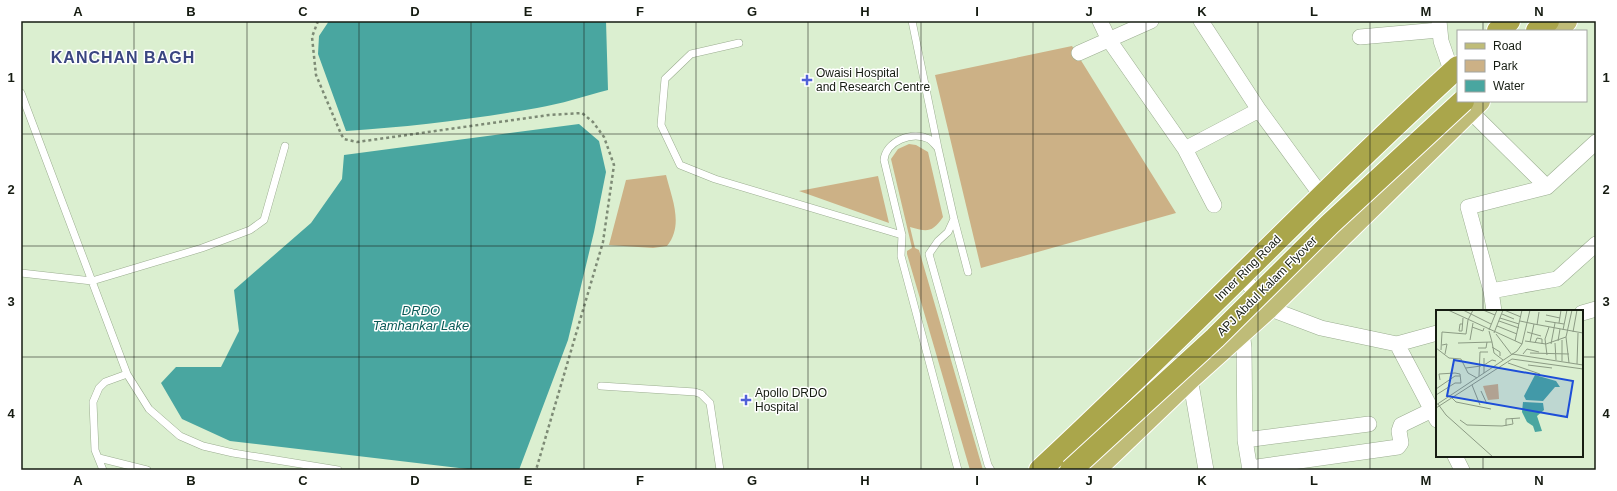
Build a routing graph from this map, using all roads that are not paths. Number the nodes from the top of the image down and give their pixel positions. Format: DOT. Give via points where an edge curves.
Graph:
graph roads {
  1 [pos="912,21"];
  2 [pos="1100,21"];
  3 [pos="1151,21"];
  4 [pos="1201,21"];
  5 [pos="1509,21"];
  6 [pos="1548,21"];
  7 [pos="1566,21"];
  8 [pos="1439,25"];
  9 [pos="1499,30"];
  10 [pos="1538,30"];
  11 [pos="1557,30"];
  12 [pos="1360,37"];
  13 [pos="1109,40"];
  14 [pos="739,43"];
  15 [pos="1079,53"];
  16 [pos="1455,70"];
  17 [pos="21,93"];
  18 [pos="1470,104"];
  19 [pos="1259,110"];
  20 [pos="1596,142"];
  21 [pos="285,146"];
  22 [pos="938,148"];
  23 [pos="1185,149"];
  24 [pos="1547,187"];
  25 [pos="1321,195"];
  26 [pos="1214,205"];
  27 [pos="954,219"];
  28 [pos="902,235"];
  29 [pos="1596,244"];
  30 [pos="968,272"];
  31 [pos="21,273"];
  32 [pos="1242,275"];
  33 [pos="92,281"];
  34 [pos="1491,291"];
  35 [pos="1268,308"];
  36 [pos="1596,309"];
  37 [pos="1494,310"];
  38 [pos="1583,313"];
  39 [pos="1242,331"];
  40 [pos="1436,333"];
  41 [pos="1397,344"];
  42 [pos="126,374"];
  43 [pos="1190,378"];
  44 [pos="601,386"];
  45 [pos="1435,415"];
  46 [pos="1369,424"];
  47 [pos="1244,440"];
  48 [pos="1456,457"];
  49 [pos="99,458"];
  50 [pos="1250,469"];
  51 [pos="103,470"];
  52 [pos="147,470"];
  53 [pos="338,470"];
  54 [pos="720,470"];
  55 [pos="958,470"];
  56 [pos="991,470"];
  57 [pos="1040,470"];
  58 [pos="1070,470"];
  59 [pos="1094,470"];
  60 [pos="1206,470"];
  61 [pos="1462,470"];
  1 -- 22 [label="lane"];
  2 -- 13 [label="street"];
  3 -- 13 [label="street"];
  4 -- 19 [label="street"];
  5 -- 9 [label="highway"];
  6 -- 10 [label="highway"];
  7 -- 11 [label="main road"];
  8 -- 12 [label="street"];
  8 -- 16 [label="street" via="1441,41"];
  13 -- 15 [label="street"];
  13 -- 23 [label="street"];
  14 -- 28 [label="lane" via="691,54 665,79 661,125 680,165"];
  16 -- 25 [label="highway, Inner Ring Road"];
  17 -- 33 [label="lane"];
  18 -- 24 [label="street"];
  18 -- 35 [label="main road"];
  18 -- 58 [label="highway, APJ Abdul Kalam Flyover, bridge" via="1330,224 1215,338"];
  19 -- 23 [label="street"];
  19 -- 25 [label="street"];
  20 -- 24 [label="street"];
  21 -- 33 [label="lane" via="264,220 250,230 202,248"];
  22 -- 27 [label="lane"];
  22 -- 28 [label="lane" via="930,139 912,137 900,140 884,152"];
  23 -- 26 [label="street"];
  24 -- 34 [label="street" via="1468,207"];
  25 -- 32 [label="highway, Inner Ring Road"];
  27 -- 30 [label="lane"];
  27 -- 56 [label="lane" via="948,232 938,240 929,254"];
  28 -- 55 [label="lane" via="900,256"];
  29 -- 34 [label="street" via="1557,279"];
  31 -- 33 [label="lane"];
  32 -- 35 [label="street"];
  32 -- 57 [label="highway, Inner Ring Road"];
  33 -- 42 [label="lane"];
  34 -- 37 [label="street"];
  35 -- 39 [label="main road"];
  35 -- 41 [label="street" via="1321,328"];
  36 -- 38 [label="street"];
  39 -- 43 [label="main road"];
  39 -- 47 [label="street"];
  40 -- 41 [label="street"];
  41 -- 45 [label="street"];
  42 -- 49 [label="lane" via="106,382 99,388 93,402 95,450"];
  42 -- 53 [label="lane" via="149,409 180,436 197,444 233,453"];
  43 -- 59 [label="main road"];
  43 -- 60 [label="street"];
  44 -- 54 [label="lane" via="701,394 710,403"];
  45 -- 50 [label="street" via="1400,425 1401,443 1398,447"];
  46 -- 47 [label="street"];
  47 -- 50 [label="street"];
  48 -- 61 [label="street"];
  49 -- 51 [label="lane"];
  49 -- 52 [label="lane"];
}
